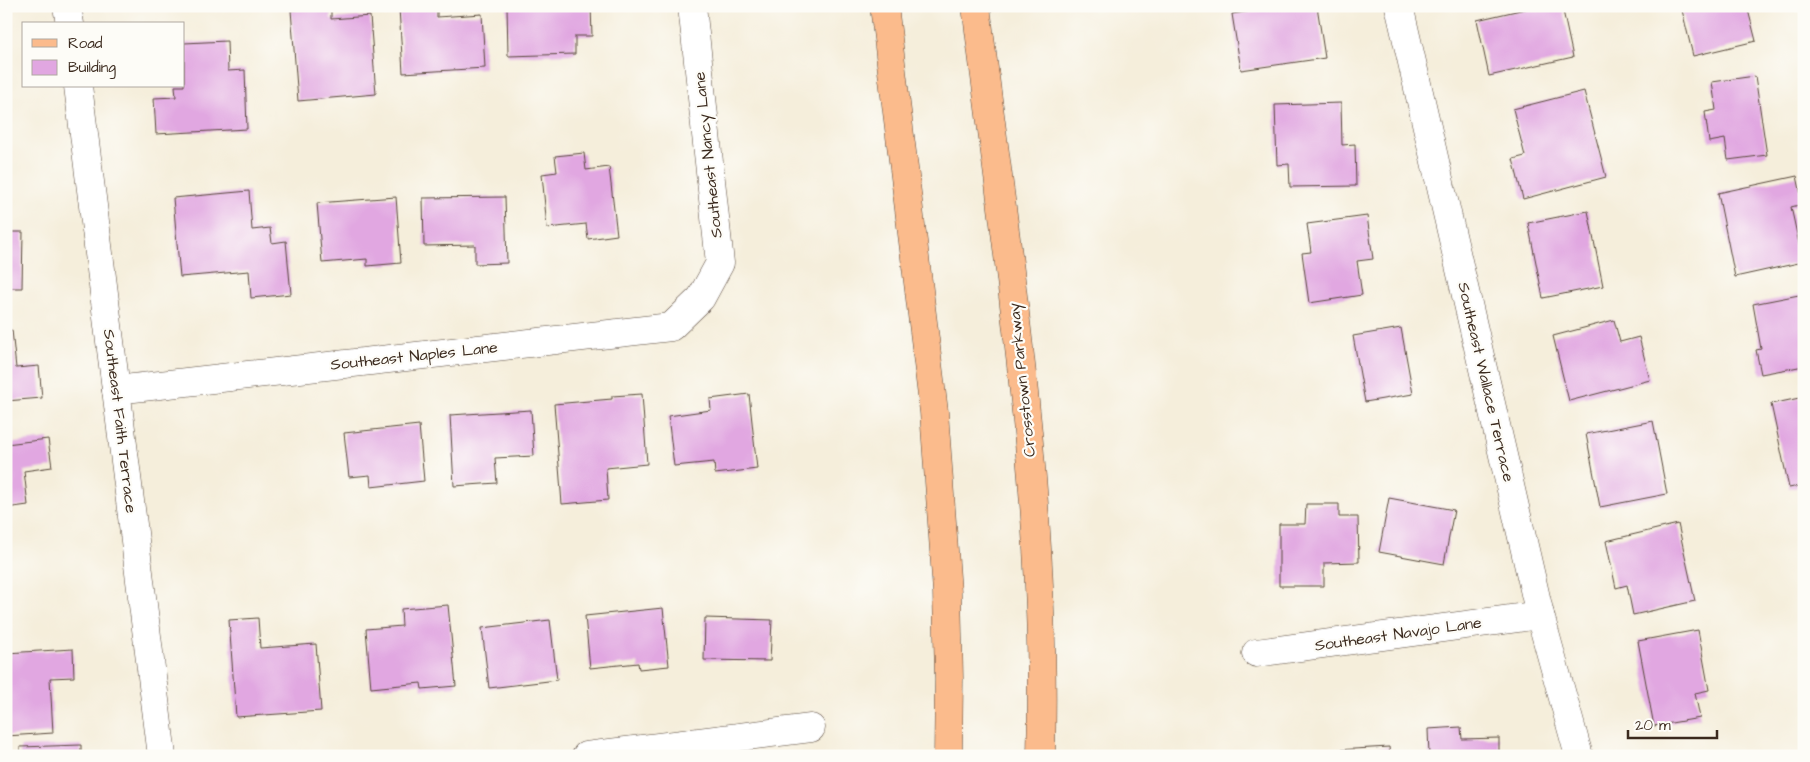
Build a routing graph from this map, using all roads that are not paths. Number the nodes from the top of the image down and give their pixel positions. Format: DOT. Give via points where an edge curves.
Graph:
graph roads {
  1 [pos="68,6"];
  2 [pos="692,6"];
  3 [pos="884,6"];
  4 [pos="976,6"];
  5 [pos="1399,6"];
  6 [pos="70,22"];
  7 [pos="78,88"];
  8 [pos="701,298"];
  9 [pos="116,390"];
  10 [pos="1540,615"];
  11 [pos="1256,653"];
  12 [pos="811,728"];
  13 [pos="162,756"];
  14 [pos="586,756"];
  15 [pos="948,756"];
  16 [pos="1041,756"];
  17 [pos="1579,756"];
  1 -- 6 [label="street"];
  2 -- 8 [label="street, Southeast Nancy Lane" via="720,263"];
  3 -- 15 [label="main road" via="934,412 947,592"];
  4 -- 16 [label="main road, Crosstown Parkway" via="1023,374 1042,645"];
  5 -- 10 [label="street, Southeast Wallace Terrace"];
  7 -- 9 [label="street, Southeast Faith Terrace"];
  8 -- 9 [label="street, Southeast Naples Lane" via="671,327"];
  9 -- 13 [label="street, Southeast Faith Terrace"];
  10 -- 11 [label="street, Southeast Navajo Lane"];
  10 -- 17 [label="street, Southeast Wallace Terrace"];
  12 -- 14 [label="street"];
}
